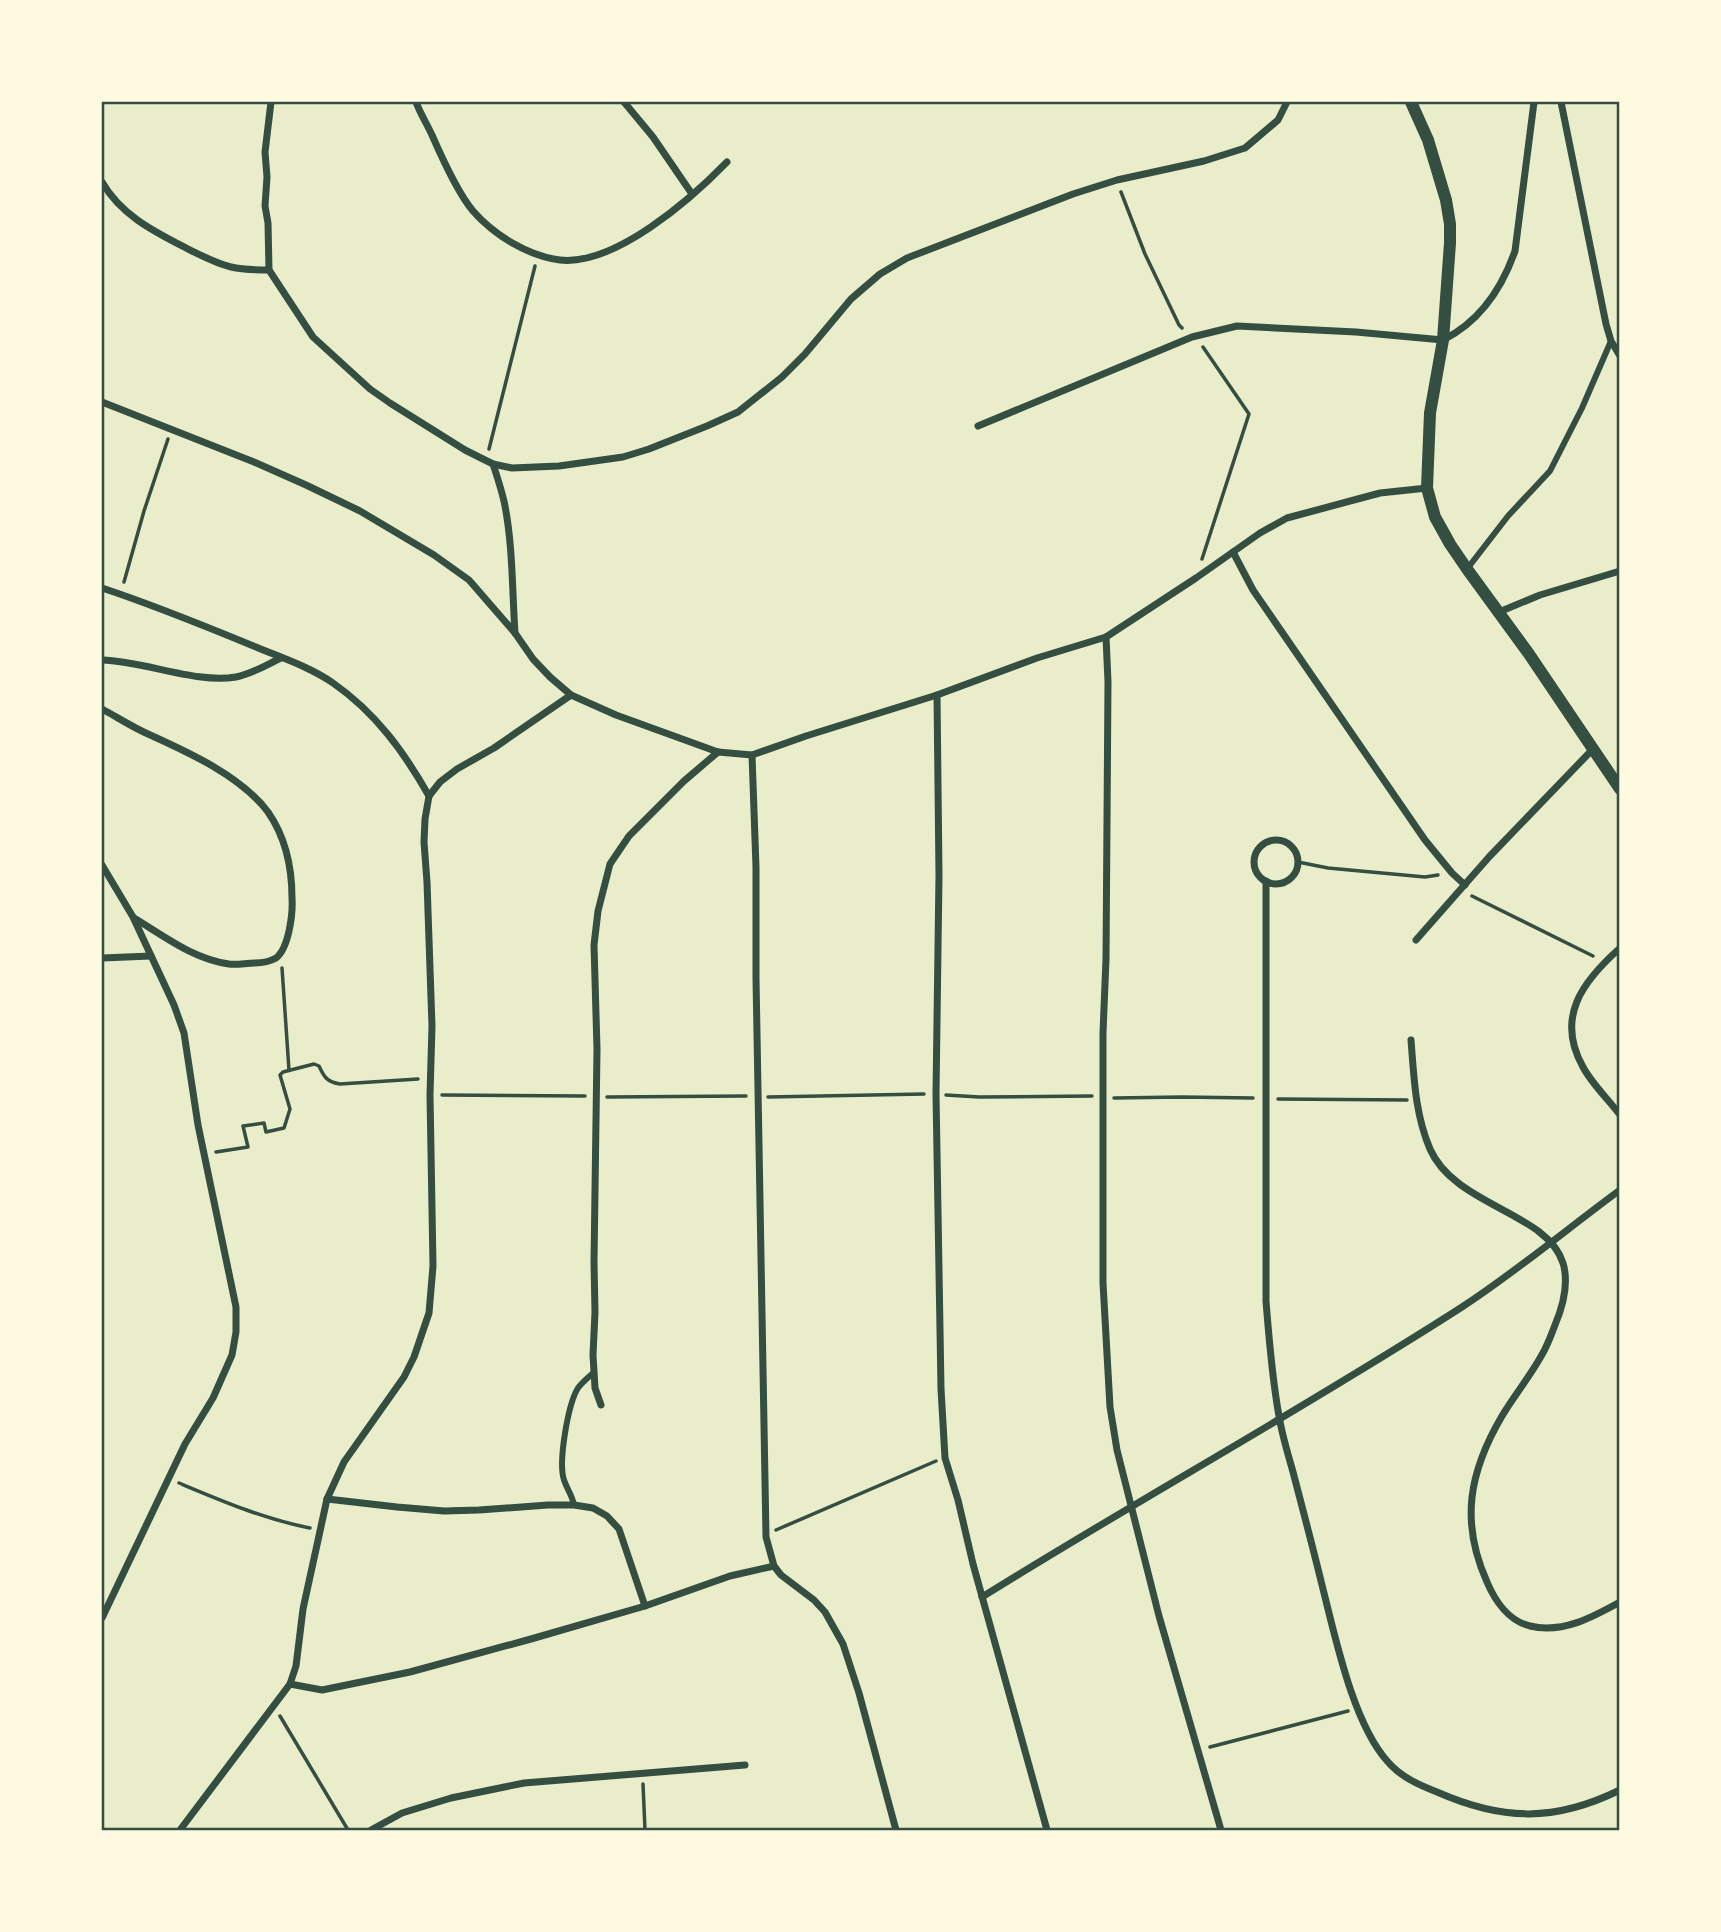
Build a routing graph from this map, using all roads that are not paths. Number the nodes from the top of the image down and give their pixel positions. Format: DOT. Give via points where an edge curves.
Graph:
graph roads {
  1 [pos="271,102"];
  2 [pos="416,102"];
  3 [pos="624,102"];
  4 [pos="1287,102"];
  5 [pos="1410,102"];
  6 [pos="1534,102"];
  7 [pos="1561,102"];
  8 [pos="727,162"];
  9 [pos="102,183"];
  10 [pos="692,194"];
  11 [pos="269,270"];
  12 [pos="1443,340"];
  13 [pos="1611,341"];
  14 [pos="1619,356"];
  15 [pos="102,402"];
  16 [pos="978,426"];
  17 [pos="493,464"];
  18 [pos="1427,488"];
  19 [pos="1233,552"];
  20 [pos="1466,569"];
  21 [pos="1619,571"];
  22 [pos="102,588"];
  23 [pos="1498,613"];
  24 [pos="515,633"];
  25 [pos="1106,637"];
  26 [pos="281,657"];
  27 [pos="102,660"];
  28 [pos="571,695"];
  29 [pos="937,695"];
  30 [pos="102,709"];
  31 [pos="1592,750"];
  32 [pos="718,752"];
  33 [pos="752,755"];
  34 [pos="1619,789"];
  35 [pos="429,796"];
  36 [pos="102,865"];
  37 [pos="1266,881"];
  38 [pos="1465,885"];
  39 [pos="133,917"];
  40 [pos="1416,940"];
  41 [pos="1619,948"];
  42 [pos="151,956"];
  43 [pos="102,958"];
  44 [pos="1411,1040"];
  45 [pos="1619,1115"];
  46 [pos="1619,1190"];
  47 [pos="1553,1242"];
  48 [pos="594,1372"];
  49 [pos="601,1405"];
  50 [pos="1279,1418"];
  51 [pos="327,1499"];
  52 [pos="574,1505"];
  53 [pos="1131,1508"];
  54 [pos="774,1566"];
  55 [pos="982,1597"];
  56 [pos="1619,1602"];
  57 [pos="645,1606"];
  58 [pos="102,1618"];
  59 [pos="290,1684"];
  60 [pos="745,1765"];
  61 [pos="1619,1790"];
  62 [pos="180,1830"];
  63 [pos="371,1830"];
  64 [pos="896,1830"];
  65 [pos="1047,1830"];
  66 [pos="1221,1830"];
  1 -- 11 [label="street" via="265,152"];
  2 -- 10 [label="street" via="472,209 490,227 538,254 579,259 622,246"];
  3 -- 10 [label="street"];
  4 -- 17 [label="street" via="1278,120 1245,148 1061,198 907,258 851,299 805,354 738,412 623,457 559,466"];
  5 -- 12 [label="street" via="1428,140 1450,224"];
  6 -- 12 [label="street" via="1514,251 1507,271 1482,309"];
  7 -- 13 [label="street"];
  8 -- 10 [label="street"];
  9 -- 11 [label="street" via="121,208 154,232 228,266"];
  11 -- 17 [label="street" via="313,337 370,389"];
  12 -- 16 [label="street" via="1237,326 1192,337"];
  12 -- 18 [label="street" via="1430,413"];
  13 -- 14 [label="street"];
  13 -- 20 [label="street" via="1550,471"];
  15 -- 24 [label="street" via="360,511 469,580"];
  17 -- 24 [label="street" via="508,529"];
  18 -- 19 [label="street" via="1380,493 1287,518"];
  18 -- 20 [label="street" via="1436,517"];
  19 -- 25 [label="street"];
  19 -- 38 [label="street" via="1252,590 1425,840"];
  20 -- 23 [label="street"];
  21 -- 23 [label="street"];
  22 -- 26 [label="street"];
  23 -- 31 [label="street"];
  24 -- 28 [label="street" via="533,659"];
  25 -- 29 [label="street"];
  25 -- 53 [label="street" via="1103,1283 1110,1407"];
  26 -- 27 [label="street" via="235,677 206,678"];
  26 -- 35 [label="street" via="332,683 376,720"];
  28 -- 32 [label="street"];
  28 -- 35 [label="street" via="457,769"];
  29 -- 33 [label="street"];
  29 -- 55 [label="street" via="940,1377 945,1458"];
  30 -- 39 [label="street" via="175,745 250,793 278,828 292,879 286,942 276,957 262,963 236,965 201,956"];
  31 -- 34 [label="street"];
  31 -- 38 [label="street"];
  32 -- 33 [label="street"];
  32 -- 48 [label="street" via="624,844 610,864 598,911 594,945"];
  33 -- 54 [label="street" via="766,1537"];
  35 -- 51 [label="street" via="424,842 432,1026 429,1313 404,1377 344,1462"];
  36 -- 39 [label="street"];
  37 -- 37 [label="street" via="1259,876 1254,860 1262,845 1285,842 1298,862 1293,876 1280,883"];
  37 -- 50 [label="street" via="1266,1301"];
  38 -- 40 [label="street"];
  39 -- 42 [label="street"];
  41 -- 45 [label="street" via="1582,989 1573,1010 1572,1029 1583,1068"];
  42 -- 43 [label="street"];
  42 -- 58 [label="street" via="184,1033 236,1307 236,1332 232,1355 213,1398 185,1444"];
  44 -- 47 [label="street" via="1416,1103 1430,1151 1447,1174 1467,1189"];
  46 -- 47 [label="street"];
  47 -- 50 [label="street" via="1464,1306"];
  47 -- 56 [label="street" via="1566,1284 1562,1309 1544,1351 1483,1450 1470,1511 1474,1546 1494,1597 1509,1615 1528,1626 1574,1624"];
  48 -- 49 [label="street"];
  48 -- 52 [label="street" via="578,1388 563,1442 564,1480"];
  50 -- 53 [label="street"];
  50 -- 61 [label="street" via="1357,1708 1387,1762 1404,1776 1464,1804 1505,1813 1564,1811"];
  51 -- 52 [label="street" via="444,1511"];
  51 -- 59 [label="street"];
  52 -- 57 [label="street" via="593,1508 619,1529"];
  53 -- 55 [label="street"];
  53 -- 66 [label="street"];
  54 -- 57 [label="street"];
  54 -- 64 [label="street" via="825,1612 843,1644"];
  55 -- 65 [label="street"];
  57 -- 59 [label="street" via="410,1672 322,1690"];
  59 -- 62 [label="street"];
  60 -- 63 [label="street" via="524,1783 450,1798 402,1813"];
}
